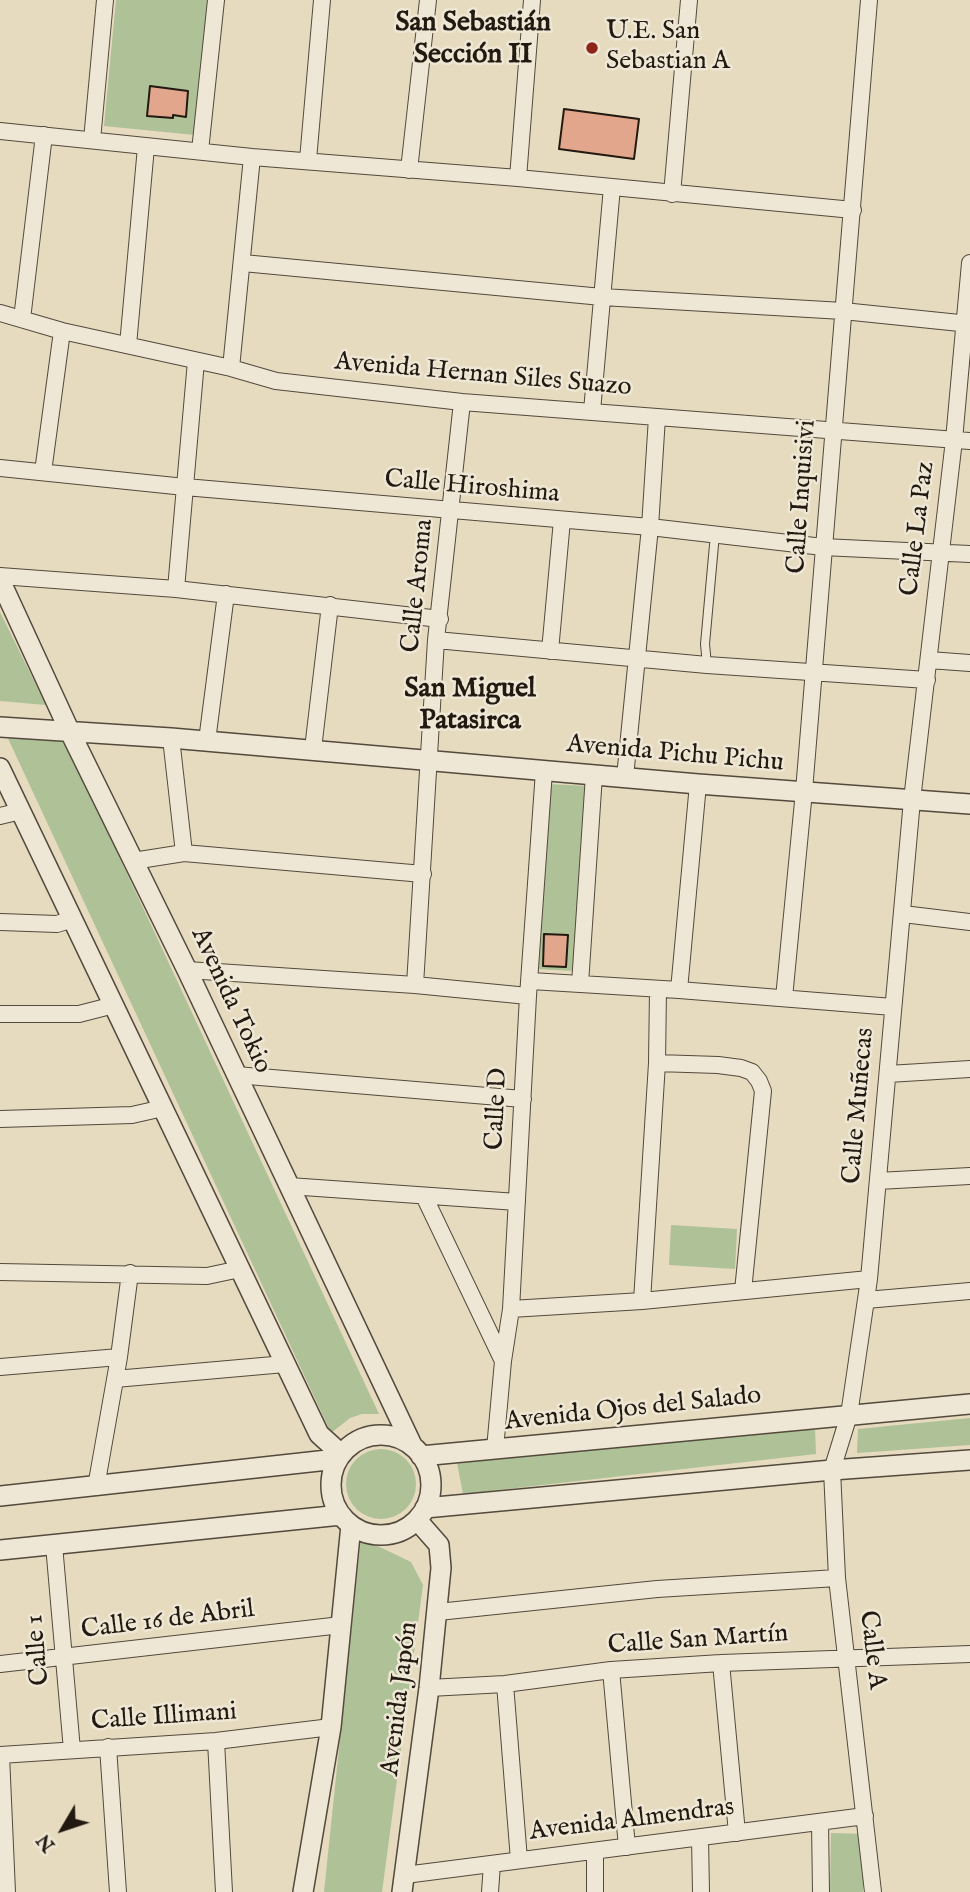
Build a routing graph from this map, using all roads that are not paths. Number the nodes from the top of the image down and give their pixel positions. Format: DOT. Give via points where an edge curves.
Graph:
graph roads {
  1 [pos="105,0"];
  2 [pos="216,0"];
  3 [pos="322,0"];
  4 [pos="428,0"];
  5 [pos="532,0"];
  6 [pos="689,0"];
  7 [pos="869,0"];
  8 [pos="0,131"];
  9 [pos="44,135"];
  10 [pos="92,140"];
  11 [pos="146,147"];
  12 [pos="200,150"];
  13 [pos="253,157"];
  14 [pos="308,160"];
  15 [pos="409,170"];
  16 [pos="518,178"];
  17 [pos="612,187"];
  18 [pos="672,194"];
  19 [pos="853,210"];
  20 [pos="243,263"];
  21 [pos="970,263"];
  22 [pos="602,297"];
  23 [pos="843,311"];
  24 [pos="0,313"];
  25 [pos="22,319"];
  26 [pos="967,324"];
  27 [pos="62,331"];
  28 [pos="128,345"];
  29 [pos="196,360"];
  30 [pos="230,368"];
  31 [pos="462,402"];
  32 [pos="592,411"];
  33 [pos="657,417"];
  34 [pos="832,432"];
  35 [pos="962,440"];
  36 [pos="0,468"];
  37 [pos="43,472"];
  38 [pos="185,487"];
  39 [pos="452,510"];
  40 [pos="562,520"];
  41 [pos="650,527"];
  42 [pos="715,534"];
  43 [pos="823,547"];
  44 [pos="941,552"];
  45 [pos="970,554"];
  46 [pos="0,578"];
  47 [pos="176,589"];
  48 [pos="226,594"];
  49 [pos="330,605"];
  50 [pos="440,619"];
  51 [pos="436,639"];
  52 [pos="550,651"];
  53 [pos="637,659"];
  54 [pos="929,660"];
  55 [pos="970,663"];
  56 [pos="707,664"];
  57 [pos="813,671"];
  58 [pos="927,680"];
  59 [pos="0,727"];
  60 [pos="70,732"];
  61 [pos="171,738"];
  62 [pos="207,741"];
  63 [pos="313,749"];
  64 [pos="430,760"];
  65 [pos="0,768"];
  66 [pos="544,771"];
  67 [pos="594,775"];
  68 [pos="625,777"];
  69 [pos="698,784"];
  70 [pos="804,791"];
  71 [pos="912,800"];
  72 [pos="970,804"];
  73 [pos="20,811"];
  74 [pos="0,816"];
  75 [pos="184,853"];
  76 [pos="133,861"];
  77 [pos="423,874"];
  78 [pos="903,914"];
  79 [pos="73,919"];
  80 [pos="0,922"];
  81 [pos="970,922"];
  82 [pos="187,970"];
  83 [pos="579,984"];
  84 [pos="415,985"];
  85 [pos="529,988"];
  86 [pos="658,990"];
  87 [pos="679,990"];
  88 [pos="783,999"];
  89 [pos="114,1005"];
  90 [pos="893,1007"];
  91 [pos="0,1014"];
  92 [pos="657,1063"];
  93 [pos="970,1069"];
  94 [pos="888,1074"];
  95 [pos="236,1075"];
  96 [pos="523,1099"];
  97 [pos="163,1108"];
  98 [pos="0,1119"];
  99 [pos="970,1176"];
  100 [pos="878,1181"];
  101 [pos="289,1186"];
  102 [pos="424,1196"];
  103 [pos="517,1202"];
  104 [pos="240,1269"];
  105 [pos="0,1272"];
  106 [pos="130,1273"];
  107 [pos="869,1279"];
  108 [pos="743,1291"];
  109 [pos="970,1291"];
  110 [pos="866,1300"];
  111 [pos="642,1301"];
  112 [pos="511,1309"];
  113 [pos="119,1357"];
  114 [pos="503,1361"];
  115 [pos="285,1364"];
  116 [pos="0,1367"];
  117 [pos="115,1379"];
  118 [pos="970,1404"];
  119 [pos="849,1415"];
  120 [pos="495,1449"];
  121 [pos="416,1450"];
  122 [pos="339,1456"];
  123 [pos="970,1460"];
  124 [pos="832,1470"];
  125 [pos="96,1487"];
  126 [pos="0,1496"];
  127 [pos="421,1514"];
  128 [pos="346,1520"];
  129 [pos="54,1545"];
  130 [pos="0,1550"];
  131 [pos="837,1578"];
  132 [pos="438,1612"];
  133 [pos="341,1625"];
  134 [pos="970,1654"];
  135 [pos="65,1657"];
  136 [pos="847,1657"];
  137 [pos="721,1663"];
  138 [pos="0,1664"];
  139 [pos="611,1670"];
  140 [pos="505,1684"];
  141 [pos="429,1688"];
  142 [pos="331,1727"];
  143 [pos="216,1741"];
  144 [pos="107,1747"];
  145 [pos="72,1750"];
  146 [pos="1,1755"];
  147 [pos="865,1816"];
  148 [pos="820,1822"];
  149 [pos="737,1833"];
  150 [pos="700,1837"];
  151 [pos="627,1846"];
  152 [pos="595,1850"];
  153 [pos="519,1860"];
  154 [pos="492,1864"];
  155 [pos="403,1883"];
  156 [pos="8,1892"];
  157 [pos="118,1892"];
  158 [pos="224,1892"];
  159 [pos="303,1892"];
  160 [pos="490,1892"];
  161 [pos="595,1892"];
  162 [pos="701,1892"];
  163 [pos="821,1892"];
  164 [pos="873,1892"];
  1 -- 10 [label="street"];
  2 -- 12 [label="street"];
  3 -- 14 [label="street"];
  4 -- 15 [label="street"];
  5 -- 16 [label="street"];
  6 -- 18 [label="street"];
  7 -- 19 [label="street, Calle Inquisivi"];
  8 -- 9 [label="street"];
  9 -- 10 [label="street"];
  9 -- 25 [label="street"];
  10 -- 11 [label="street"];
  11 -- 12 [label="street"];
  11 -- 28 [label="street"];
  12 -- 13 [label="street"];
  13 -- 14 [label="street"];
  13 -- 20 [label="street"];
  14 -- 15 [label="street"];
  15 -- 16 [label="street"];
  16 -- 17 [label="street"];
  17 -- 18 [label="street"];
  17 -- 22 [label="street"];
  18 -- 19 [label="street"];
  19 -- 23 [label="street, Calle Inquisivi"];
  20 -- 22 [label="street"];
  20 -- 30 [label="street"];
  21 -- 26 [label="street, Calle La Paz"];
  22 -- 23 [label="street"];
  22 -- 32 [label="street"];
  23 -- 26 [label="street"];
  23 -- 34 [label="street, Calle Inquisivi"];
  24 -- 25 [label="street, Avenida Hernan Siles Suazo"];
  25 -- 27 [label="street, Avenida Hernan Siles Suazo"];
  26 -- 35 [label="street, Calle La Paz"];
  27 -- 28 [label="street, Avenida Hernan Siles Suazo"];
  27 -- 37 [label="street"];
  28 -- 29 [label="street, Avenida Hernan Siles Suazo"];
  29 -- 30 [label="street, Avenida Hernan Siles Suazo"];
  29 -- 38 [label="street"];
  30 -- 31 [label="street, Avenida Hernan Siles Suazo" via="276,381"];
  31 -- 32 [label="street, Avenida Hernan Siles Suazo"];
  31 -- 39 [label="street, Calle Aroma"];
  32 -- 33 [label="street, Avenida Hernan Siles Suazo"];
  33 -- 34 [label="street, Avenida Hernan Siles Suazo"];
  33 -- 41 [label="street"];
  34 -- 35 [label="street, Avenida Hernan Siles Suazo"];
  34 -- 43 [label="street, Calle Inquisivi"];
  35 -- 44 [label="street, Calle La Paz"];
  36 -- 37 [label="street, Calle Hiroshima"];
  37 -- 38 [label="street, Calle Hiroshima"];
  38 -- 39 [label="street, Calle Hiroshima"];
  38 -- 47 [label="street"];
  39 -- 40 [label="street, Calle Hiroshima"];
  39 -- 50 [label="street, Calle Aroma"];
  40 -- 41 [label="street, Calle Hiroshima"];
  40 -- 52 [label="street"];
  41 -- 42 [label="street, Calle Hiroshima"];
  41 -- 53 [label="street"];
  42 -- 43 [label="street, Calle Hiroshima"];
  42 -- 56 [label="lane"];
  43 -- 44 [label="street, Calle Hiroshima"];
  43 -- 57 [label="street, Calle Inquisivi"];
  44 -- 45 [label="street, Calle Hiroshima"];
  44 -- 54 [label="street, Calle La Paz"];
  46 -- 47 [label="street"];
  46 -- 60 [label="street, Avenida Tokio"];
  47 -- 48 [label="street"];
  48 -- 49 [label="street"];
  48 -- 62 [label="street"];
  49 -- 50 [label="street"];
  49 -- 63 [label="street"];
  50 -- 51 [label="street, Calle Aroma"];
  51 -- 52 [label="street"];
  51 -- 64 [label="street, Calle Aroma"];
  52 -- 53 [label="street"];
  53 -- 56 [label="street"];
  53 -- 68 [label="street"];
  54 -- 55 [label="street"];
  54 -- 58 [label="street, Calle La Paz"];
  56 -- 57 [label="street"];
  57 -- 58 [label="street"];
  57 -- 70 [label="street, Calle Inquisivi"];
  58 -- 71 [label="street, Calle La Paz"];
  59 -- 60 [label="street, Avenida Pichu Pichu"];
  60 -- 61 [label="street, Avenida Pichu Pichu"];
  60 -- 76 [label="street, Avenida Tokio"];
  61 -- 62 [label="street, Avenida Pichu Pichu"];
  61 -- 75 [label="street"];
  62 -- 63 [label="street, Avenida Pichu Pichu"];
  63 -- 64 [label="street, Avenida Pichu Pichu"];
  64 -- 66 [label="street, Avenida Pichu Pichu"];
  64 -- 77 [label="street, Calle Aroma"];
  65 -- 73 [label="street"];
  66 -- 67 [label="street, Avenida Pichu Pichu"];
  66 -- 85 [label="street, Calle D"];
  67 -- 68 [label="street, Avenida Pichu Pichu"];
  67 -- 83 [label="street"];
  68 -- 69 [label="street, Avenida Pichu Pichu"];
  69 -- 70 [label="street, Avenida Pichu Pichu"];
  69 -- 87 [label="street"];
  70 -- 71 [label="street, Avenida Pichu Pichu"];
  70 -- 88 [label="street, Calle Inquisivi"];
  71 -- 72 [label="street, Avenida Pichu Pichu"];
  71 -- 78 [label="street, Calle Muñecas"];
  73 -- 74 [label="street"];
  73 -- 79 [label="street"];
  75 -- 76 [label="street"];
  75 -- 77 [label="street"];
  76 -- 82 [label="street, Avenida Tokio"];
  77 -- 84 [label="street, Calle Aroma"];
  78 -- 81 [label="street"];
  78 -- 90 [label="street, Calle Muñecas"];
  79 -- 80 [label="street" via="57,924"];
  79 -- 89 [label="street"];
  82 -- 84 [label="street"];
  82 -- 95 [label="street, Avenida Tokio"];
  83 -- 85 [label="street"];
  83 -- 86 [label="street"];
  84 -- 85 [label="street"];
  85 -- 96 [label="street, Calle D"];
  86 -- 87 [label="street"];
  86 -- 92 [label="street"];
  87 -- 88 [label="street"];
  88 -- 90 [label="street"];
  89 -- 91 [label="street" via="79,1014"];
  89 -- 97 [label="street"];
  90 -- 94 [label="street, Calle Muñecas"];
  92 -- 108 [label="street" via="741,1068 752,1072 763,1091"];
  92 -- 111 [label="street"];
  93 -- 94 [label="street"];
  94 -- 100 [label="street, Calle Muñecas"];
  95 -- 96 [label="street"];
  95 -- 101 [label="street, Avenida Tokio"];
  96 -- 103 [label="street, Calle D"];
  97 -- 98 [label="street" via="132,1115"];
  97 -- 104 [label="street"];
  99 -- 100 [label="street"];
  100 -- 107 [label="street, Calle Muñecas"];
  101 -- 102 [label="street"];
  101 -- 121 [label="street, Avenida Tokio"];
  102 -- 103 [label="street"];
  102 -- 114 [label="street"];
  103 -- 112 [label="street, Calle D"];
  104 -- 106 [label="street" via="207,1276"];
  104 -- 115 [label="street"];
  105 -- 106 [label="street"];
  106 -- 113 [label="street"];
  107 -- 108 [label="street"];
  107 -- 110 [label="street, Calle Muñecas"];
  108 -- 111 [label="street"];
  109 -- 110 [label="street"];
  110 -- 119 [label="street, Calle Muñecas"];
  111 -- 112 [label="street"];
  112 -- 114 [label="street, Calle D"];
  113 -- 116 [label="street"];
  113 -- 117 [label="street"];
  114 -- 120 [label="street, Calle D"];
  115 -- 117 [label="street"];
  115 -- 122 [label="street" via="319,1434"];
  117 -- 125 [label="street"];
  118 -- 119 [label="street, Avenida Ojos del Salado"];
  119 -- 120 [label="street, Avenida Ojos del Salado"];
  119 -- 124 [label="street, Calle A"];
  120 -- 121 [label="street, Avenida Ojos del Salado"];
  121 -- 122 [label="street" via="393,1436 371,1435"];
  121 -- 127 [label="street" via="431,1481"];
  122 -- 125 [label="street"];
  122 -- 128 [label="street" via="331,1493"];
  123 -- 124 [label="street"];
  124 -- 127 [label="street"];
  124 -- 131 [label="street, Calle A"];
  125 -- 126 [label="street"];
  127 -- 128 [label="street" via="392,1534 363,1532"];
  127 -- 132 [label="street, Avenida Japón" via="439,1545"];
  128 -- 129 [label="street"];
  128 -- 133 [label="street"];
  129 -- 130 [label="street"];
  129 -- 135 [label="street, Calle 1"];
  131 -- 132 [label="street" via="657,1589"];
  131 -- 136 [label="street, Calle A"];
  132 -- 141 [label="street, Avenida Japón"];
  133 -- 135 [label="street, Calle 16 de Abril"];
  133 -- 142 [label="street"];
  134 -- 136 [label="street, Calle San Martín"];
  135 -- 138 [label="street, Calle 16 de Abril"];
  135 -- 145 [label="street, Calle 1"];
  136 -- 137 [label="street, Calle San Martín"];
  136 -- 147 [label="street, Calle A"];
  137 -- 139 [label="street, Calle San Martín"];
  137 -- 149 [label="street"];
  139 -- 140 [label="street, Calle San Martín"];
  139 -- 151 [label="street"];
  140 -- 141 [label="street, Calle San Martín"];
  140 -- 153 [label="street"];
  141 -- 155 [label="street, Avenida Japón"];
  142 -- 143 [label="street, Calle Illimani"];
  142 -- 159 [label="street"];
  143 -- 144 [label="street, Calle Illimani"];
  143 -- 158 [label="street"];
  144 -- 145 [label="street, Calle Illimani"];
  144 -- 157 [label="street"];
  145 -- 146 [label="street, Calle Illimani"];
  146 -- 156 [label="street"];
  147 -- 148 [label="street, Avenida Almendras"];
  147 -- 164 [label="street, Calle A"];
  148 -- 149 [label="street, Avenida Almendras"];
  148 -- 163 [label="street"];
  149 -- 150 [label="street, Avenida Almendras"];
  150 -- 151 [label="street, Avenida Almendras"];
  150 -- 162 [label="street"];
  151 -- 152 [label="street, Avenida Almendras"];
  152 -- 153 [label="street, Avenida Almendras"];
  152 -- 161 [label="street"];
  153 -- 154 [label="street, Avenida Almendras"];
  154 -- 155 [label="street, Avenida Almendras"];
  154 -- 160 [label="street"];
}
